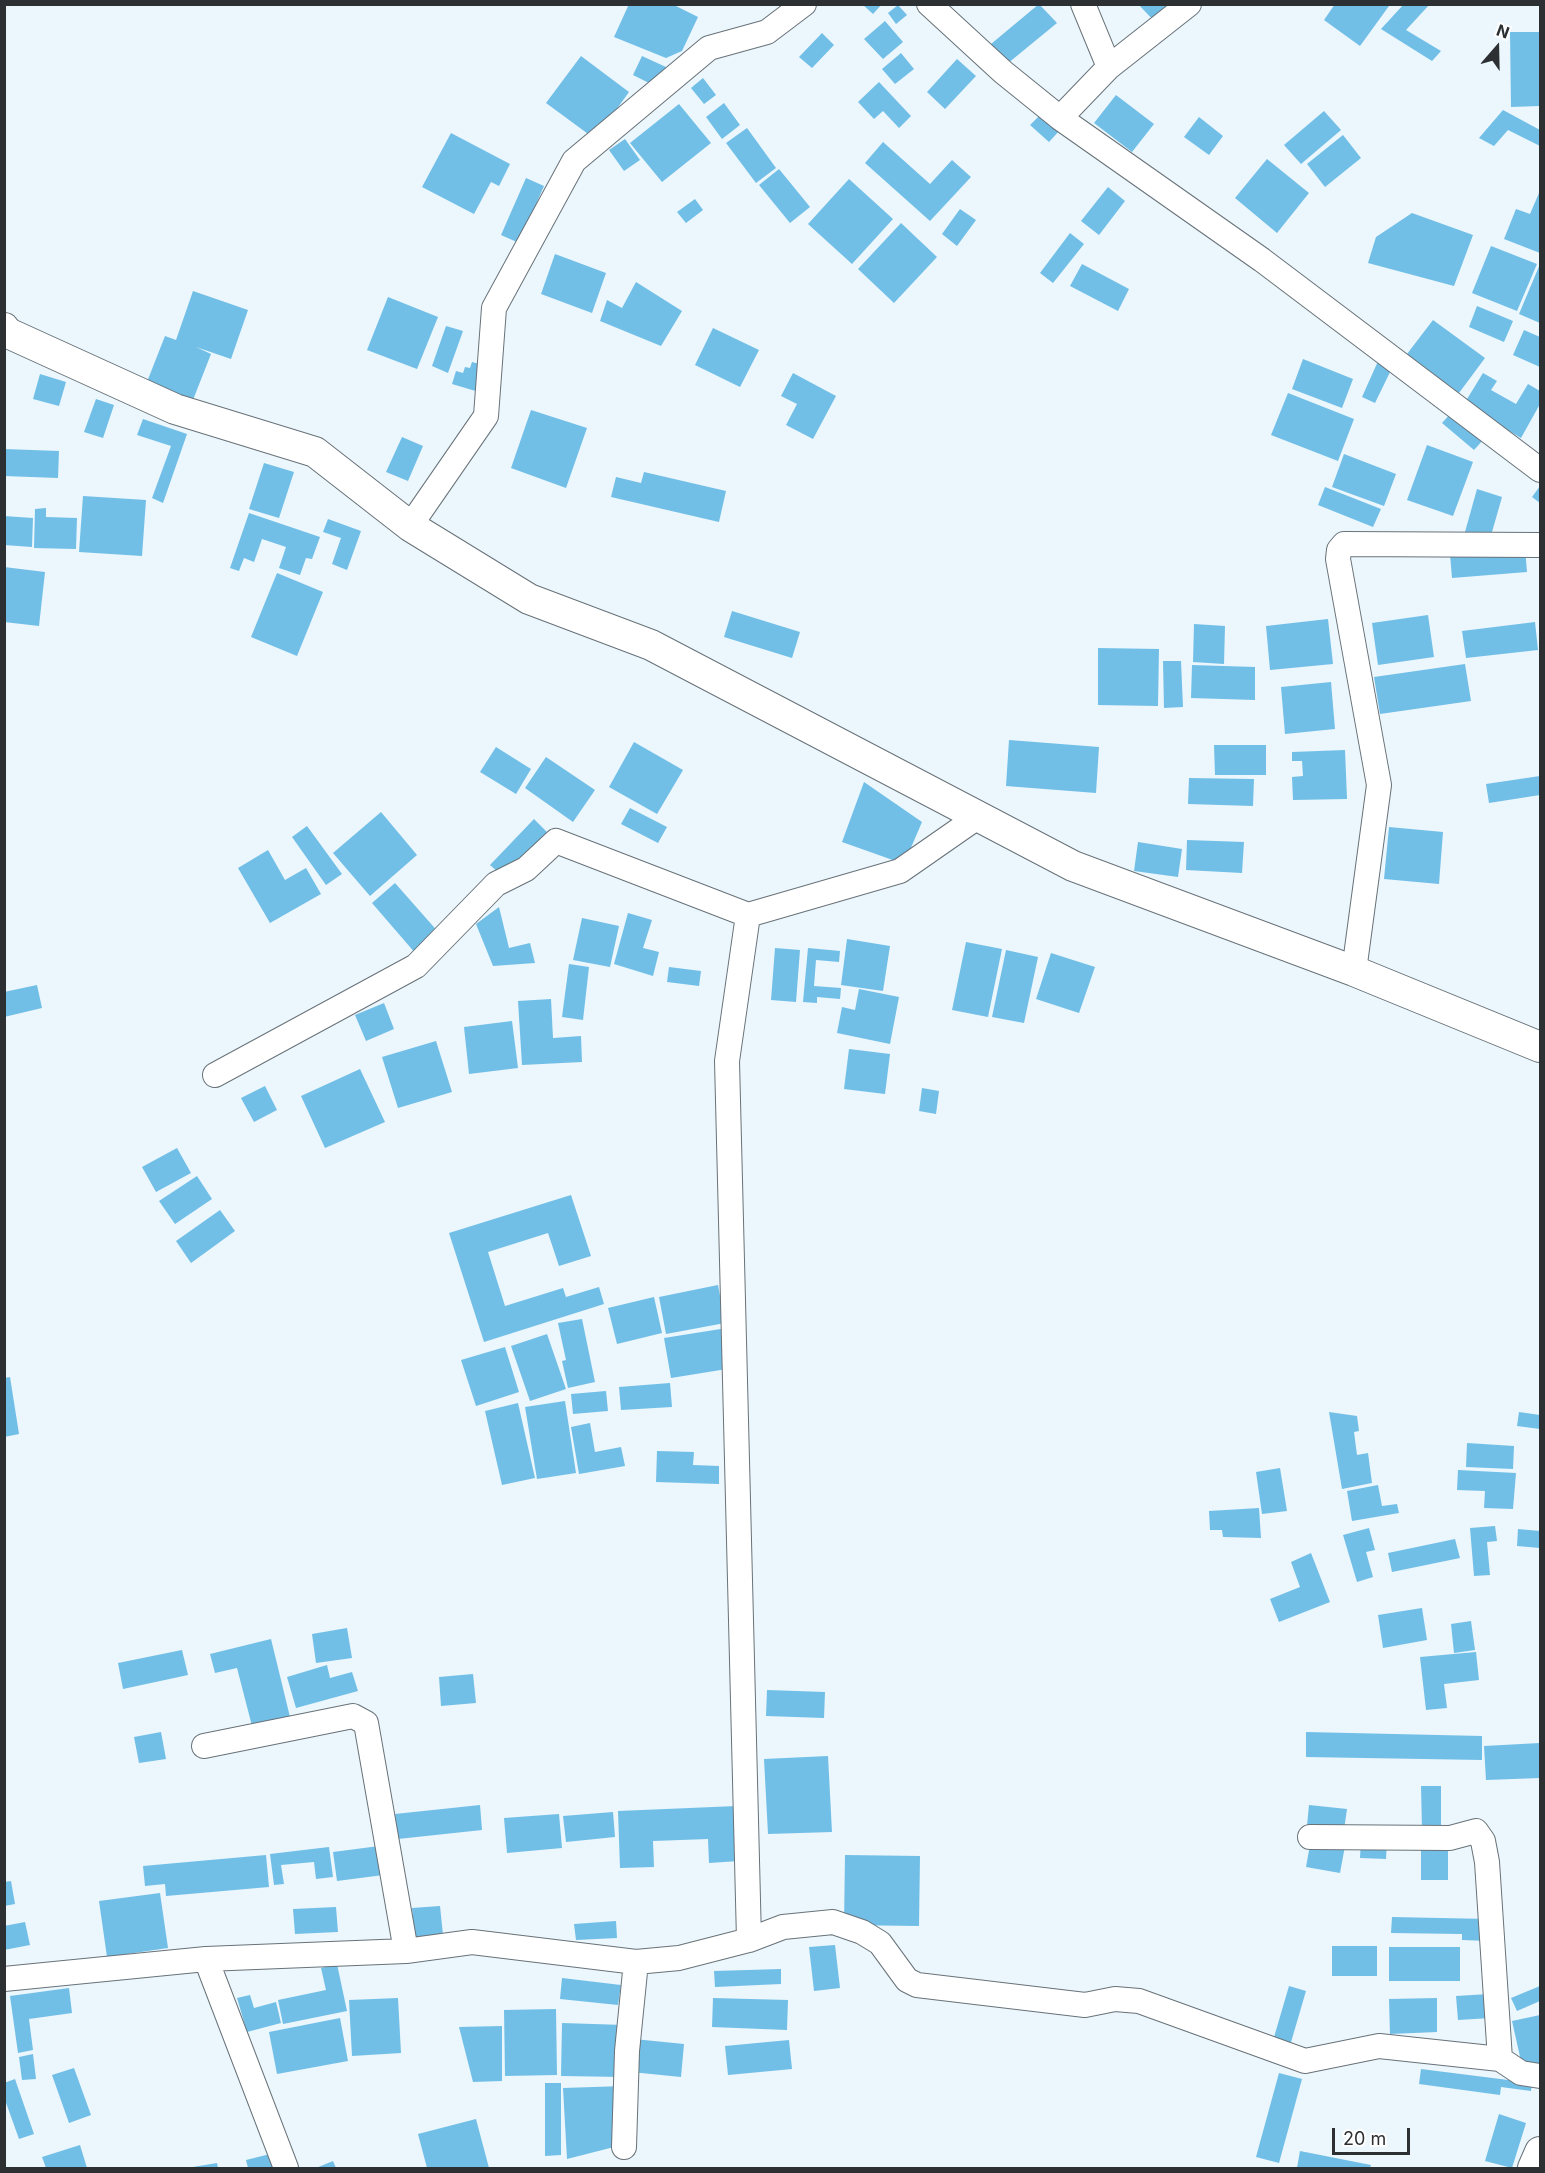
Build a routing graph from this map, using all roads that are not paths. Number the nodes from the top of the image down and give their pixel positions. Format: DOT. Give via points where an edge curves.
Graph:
graph roads {
  1 [pos="804,4"];
  2 [pos="930,4"];
  3 [pos="1083,4"];
  4 [pos="1189,4"];
  5 [pos="1109,68"];
  6 [pos="1060,118"];
  7 [pos="4,328"];
  8 [pos="1540,470"];
  9 [pos="410,526"];
  10 [pos="1540,545"];
  11 [pos="979,816"];
  12 [pos="748,915"];
  13 [pos="1353,971"];
  14 [pos="1540,1047"];
  15 [pos="215,1075"];
  16 [pos="204,1746"];
  17 [pos="1310,1837"];
  18 [pos="749,1941"];
  19 [pos="406,1951"];
  20 [pos="206,1959"];
  21 [pos="636,1962"];
  22 [pos="4,1979"];
  23 [pos="1500,2059"];
  24 [pos="1540,2076"];
  25 [pos="624,2147"];
  26 [pos="1540,2152"];
  27 [pos="286,2169"];
  28 [pos="1533,2169"];
  1 -- 9 [label="street" via="767,32 709,48 574,161 494,308 486,416"];
  2 -- 6 [label="street"];
  3 -- 5 [label="street"];
  4 -- 5 [label="street"];
  5 -- 6 [label="street"];
  6 -- 8 [label="street" via="1262,260"];
  7 -- 9 [label="street" via="175,409 315,452"];
  9 -- 11 [label="street" via="529,599 651,645"];
  10 -- 13 [label="street" via="1344,544 1339,550 1379,785"];
  11 -- 12 [label="street" via="900,871"];
  11 -- 13 [label="street" via="1073,866"];
  12 -- 15 [label="street" via="556,841 526,869 495,884 416,966"];
  12 -- 18 [label="street" via="728,1061"];
  13 -- 14 [label="street"];
  16 -- 19 [label="street" via="352,1716 366,1722"];
  17 -- 23 [label="street" via="1450,1838 1476,1831 1483,1841 1487,1862"];
  18 -- 21 [label="street" via="679,1958"];
  18 -- 23 [label="street" via="783,1927 833,1922 880,1943 907,1980 917,1985 1085,2004 1115,1999 1139,2001 1305,2061 1379,2046"];
  19 -- 20 [label="street"];
  19 -- 21 [label="street" via="472,1941"];
  20 -- 22 [label="street"];
  20 -- 27 [label="street"];
  21 -- 25 [label="street" via="627,2051"];
  23 -- 24 [label="street" via="1521,2073"];
  26 -- 28 [label="street"];
}
